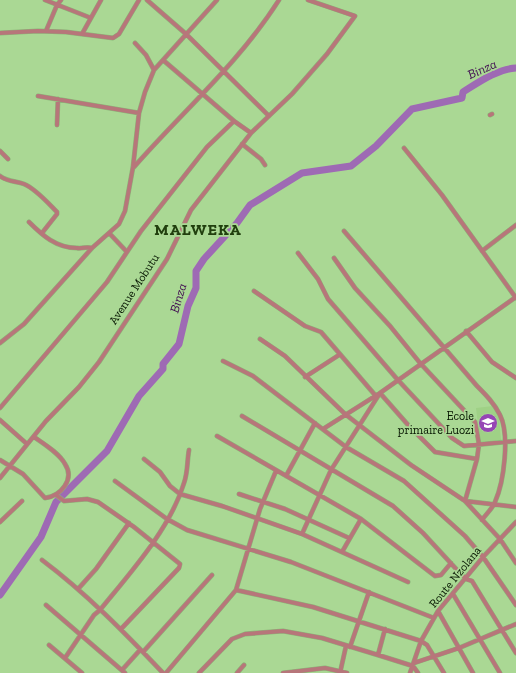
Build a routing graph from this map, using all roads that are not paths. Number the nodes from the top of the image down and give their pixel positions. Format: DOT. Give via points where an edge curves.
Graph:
graph roads {
  1 [pos="45,0"];
  2 [pos="61,0"];
  3 [pos="101,0"];
  4 [pos="139,0"];
  5 [pos="147,0"];
  6 [pos="217,0"];
  7 [pos="279,0"];
  8 [pos="308,0"];
  9 [pos="57,5"];
  10 [pos="91,18"];
  11 [pos="46,31"];
  12 [pos="0,33"];
  13 [pos="82,34"];
  14 [pos="186,34"];
  15 [pos="135,43"];
  16 [pos="163,60"];
  17 [pos="154,70"];
  18 [pos="224,71"];
  19 [pos="204,94"];
  20 [pos="38,96"];
  21 [pos="58,99"];
  22 [pos="139,113"];
  23 [pos="269,116"];
  24 [pos="234,121"];
  25 [pos="57,125"];
  26 [pos="251,133"];
  27 [pos="242,144"];
  28 [pos="404,148"];
  29 [pos="0,151"];
  30 [pos="8,159"];
  31 [pos="265,165"];
  32 [pos="133,167"];
  33 [pos="0,176"];
  34 [pos="29,222"];
  35 [pos="516,225"];
  36 [pos="344,231"];
  37 [pos="42,233"];
  38 [pos="110,234"];
  39 [pos="92,248"];
  40 [pos="127,252"];
  41 [pos="482,252"];
  42 [pos="298,253"];
  43 [pos="334,258"];
  44 [pos="254,291"];
  45 [pos="516,297"];
  46 [pos="466,331"];
  47 [pos="260,339"];
  48 [pos="0,342"];
  49 [pos="443,347"];
  50 [pos="339,355"];
  51 [pos="223,361"];
  52 [pos="420,363"];
  53 [pos="305,377"];
  54 [pos="516,378"];
  55 [pos="397,379"];
  56 [pos="380,393"];
  57 [pos="375,395"];
  58 [pos="0,408"];
  59 [pos="345,414"];
  60 [pos="242,416"];
  61 [pos="0,420"];
  62 [pos="314,423"];
  63 [pos="360,425"];
  64 [pos="323,429"];
  65 [pos="217,436"];
  66 [pos="34,437"];
  67 [pos="516,441"];
  68 [pos="505,442"];
  69 [pos="27,444"];
  70 [pos="478,444"];
  71 [pos="346,447"];
  72 [pos="190,450"];
  73 [pos="299,451"];
  74 [pos="144,459"];
  75 [pos="477,459"];
  76 [pos="0,460"];
  77 [pos="10,466"];
  78 [pos="332,470"];
  79 [pos="276,471"];
  80 [pos="286,476"];
  81 [pos="0,478"];
  82 [pos="115,480"];
  83 [pos="180,494"];
  84 [pos="239,494"];
  85 [pos="319,495"];
  86 [pos="56,496"];
  87 [pos="22,501"];
  88 [pos="264,501"];
  89 [pos="466,501"];
  90 [pos="495,503"];
  91 [pos="516,506"];
  92 [pos="257,518"];
  93 [pos="167,519"];
  94 [pos="308,519"];
  95 [pos="361,519"];
  96 [pos="482,520"];
  97 [pos="1,522"];
  98 [pos="516,522"];
  99 [pos="129,523"];
  100 [pos="302,534"];
  101 [pos="349,538"];
  102 [pos="500,539"];
  103 [pos="152,542"];
  104 [pos="249,548"];
  105 [pos="342,552"];
  106 [pos="483,557"];
  107 [pos="42,560"];
  108 [pos="451,563"];
  109 [pos="516,563"];
  110 [pos="212,575"];
  111 [pos="466,578"];
  112 [pos="408,582"];
  113 [pos="78,589"];
  114 [pos="236,590"];
  115 [pos="369,592"];
  116 [pos="453,594"];
  117 [pos="516,605"];
  118 [pos="46,606"];
  119 [pos="100,610"];
  120 [pos="438,611"];
  121 [pos="434,618"];
  122 [pos="358,621"];
  123 [pos="516,624"];
  124 [pos="121,629"];
  125 [pos="385,629"];
  126 [pos="502,630"];
  127 [pos="81,636"];
  128 [pos="480,640"];
  129 [pos="421,641"];
  130 [pos="49,645"];
  131 [pos="348,646"];
  132 [pos="459,648"];
  133 [pos="141,651"];
  134 [pos="516,653"];
  135 [pos="378,655"];
  136 [pos="434,656"];
  137 [pos="65,658"];
  138 [pos="414,664"];
  139 [pos="244,665"];
  140 [pos="123,672"];
  141 [pos="340,672"];
  142 [pos="82,673"];
  143 [pos="165,673"];
  144 [pos="199,673"];
  145 [pos="237,673"];
  146 [pos="283,673"];
  147 [pos="347,673"];
  148 [pos="410,673"];
  149 [pos="418,673"];
  150 [pos="444,673"];
  151 [pos="473,673"];
  152 [pos="500,673"];
  1 -- 9 [label="street"];
  2 -- 9 [label="street"];
  3 -- 10 [label="street"];
  4 -- 13 [label="street" via="116,38"];
  5 -- 14 [label="street"];
  6 -- 14 [label="street"];
  7 -- 18 [label="street" via="264,25"];
  8 -- 23 [label="street, Avenue Mobutu" via="355,16 327,54"];
  9 -- 10 [label="street"];
  9 -- 11 [label="street"];
  10 -- 13 [label="street"];
  11 -- 12 [label="street"];
  11 -- 13 [label="street"];
  14 -- 16 [label="street"];
  14 -- 18 [label="street"];
  15 -- 17 [label="street" via="146,55"];
  16 -- 17 [label="street"];
  16 -- 19 [label="street"];
  17 -- 22 [label="street"];
  18 -- 19 [label="street"];
  18 -- 23 [label="street"];
  19 -- 24 [label="street"];
  19 -- 32 [label="street"];
  20 -- 21 [label="street"];
  21 -- 22 [label="street"];
  21 -- 25 [label="street"];
  22 -- 32 [label="street"];
  23 -- 26 [label="street, Avenue Mobutu"];
  24 -- 26 [label="street"];
  24 -- 40 [label="street" via="207,147"];
  26 -- 27 [label="street, Avenue Mobutu"];
  27 -- 31 [label="street"];
  27 -- 66 [label="street, Avenue Mobutu" via="185,218 166,258 99,362"];
  28 -- 41 [label="street" via="442,195"];
  29 -- 30 [label="street"];
  32 -- 38 [label="street" via="125,211 119,224"];
  33 -- 37 [label="street" via="31,188 57,212"];
  34 -- 37 [label="street"];
  35 -- 41 [label="street"];
  36 -- 49 [label="street"];
  37 -- 39 [label="street" via="45,238 59,244"];
  38 -- 39 [label="street"];
  38 -- 40 [label="street"];
  39 -- 48 [label="street" via="28,320"];
  40 -- 58 [label="street" via="100,290"];
  41 -- 45 [label="street"];
  42 -- 55 [label="street" via="318,279 328,299"];
  43 -- 52 [label="street" via="355,288"];
  44 -- 50 [label="street" via="305,326 321,332"];
  45 -- 46 [label="street"];
  46 -- 49 [label="street"];
  46 -- 54 [label="street" via="492,362"];
  47 -- 53 [label="street" via="281,352"];
  49 -- 52 [label="street"];
  49 -- 68 [label="street" via="495,406 504,426"];
  50 -- 53 [label="street"];
  50 -- 57 [label="street"];
  51 -- 62 [label="street" via="253,376"];
  52 -- 55 [label="street"];
  52 -- 70 [label="street" via="475,422"];
  53 -- 59 [label="street"];
  55 -- 56 [label="street"];
  55 -- 70 [label="street" via="460,444"];
  56 -- 57 [label="street"];
  56 -- 63 [label="street"];
  56 -- 75 [label="street" via="435,452"];
  57 -- 59 [label="street"];
  59 -- 63 [label="street"];
  59 -- 64 [label="street"];
  60 -- 73 [label="street"];
  61 -- 69 [label="street"];
  62 -- 64 [label="street"];
  62 -- 73 [label="street"];
  63 -- 71 [label="street"];
  63 -- 89 [label="street" via="411,465"];
  64 -- 71 [label="street"];
  65 -- 79 [label="street"];
  66 -- 69 [label="street, Avenue Mobutu"];
  66 -- 86 [label="street" via="62,460 67,468 65,486"];
  67 -- 68 [label="street"];
  68 -- 70 [label="street"];
  68 -- 90 [label="street" via="504,468"];
  69 -- 77 [label="street, Avenue Mobutu"];
  70 -- 75 [label="street"];
  71 -- 78 [label="street"];
  71 -- 106 [label="street" via="404,480 460,531"];
  72 -- 83 [label="street" via="186,477"];
  73 -- 78 [label="street"];
  73 -- 80 [label="street"];
  74 -- 83 [label="street"];
  75 -- 89 [label="street"];
  76 -- 77 [label="street"];
  77 -- 81 [label="street, Avenue Mobutu"];
  77 -- 86 [label="street" via="23,474 46,498"];
  78 -- 85 [label="street"];
  78 -- 108 [label="street" via="404,514"];
  79 -- 80 [label="street"];
  79 -- 88 [label="street"];
  80 -- 85 [label="street"];
  82 -- 93 [label="street"];
  83 -- 92 [label="street"];
  83 -- 93 [label="street"];
  84 -- 88 [label="street"];
  85 -- 94 [label="street"];
  85 -- 95 [label="street"];
  86 -- 99 [label="street" via="61,500 92,500"];
  87 -- 97 [label="street"];
  88 -- 92 [label="street"];
  88 -- 94 [label="street"];
  89 -- 90 [label="street"];
  89 -- 96 [label="street"];
  90 -- 91 [label="street"];
  90 -- 96 [label="street"];
  92 -- 100 [label="street"];
  92 -- 104 [label="street"];
  93 -- 103 [label="street"];
  93 -- 104 [label="street" via="191,531"];
  94 -- 100 [label="street"];
  94 -- 101 [label="street"];
  95 -- 101 [label="street"];
  95 -- 108 [label="street" via="435,576 441,575"];
  96 -- 102 [label="street"];
  98 -- 102 [label="street, Route Nzolana"];
  99 -- 103 [label="street"];
  99 -- 113 [label="street" via="96,569"];
  100 -- 105 [label="street"];
  101 -- 105 [label="street"];
  102 -- 106 [label="street, Route Nzolana"];
  102 -- 109 [label="street"];
  103 -- 119 [label="street"];
  103 -- 124 [label="street" via="178,562 180,567"];
  104 -- 114 [label="street"];
  104 -- 115 [label="street"];
  105 -- 112 [label="street"];
  106 -- 111 [label="street, Route Nzolana"];
  106 -- 117 [label="street"];
  107 -- 113 [label="street"];
  108 -- 111 [label="street"];
  110 -- 133 [label="street"];
  111 -- 116 [label="street, Route Nzolana"];
  111 -- 126 [label="street" via="472,581"];
  113 -- 119 [label="street"];
  114 -- 122 [label="street" via="302,604"];
  114 -- 143 [label="street"];
  115 -- 121 [label="street"];
  115 -- 122 [label="street"];
  116 -- 120 [label="street, Route Nzolana"];
  116 -- 128 [label="street"];
  118 -- 127 [label="street"];
  119 -- 124 [label="street"];
  119 -- 127 [label="street"];
  120 -- 121 [label="street, Route Nzolana"];
  120 -- 132 [label="street"];
  121 -- 129 [label="street, Route Nzolana"];
  122 -- 125 [label="street"];
  122 -- 131 [label="street"];
  123 -- 126 [label="street"];
  124 -- 133 [label="street"];
  125 -- 129 [label="street"];
  125 -- 135 [label="street"];
  126 -- 128 [label="street"];
  126 -- 134 [label="street"];
  127 -- 137 [label="street"];
  127 -- 140 [label="street"];
  128 -- 132 [label="street"];
  128 -- 152 [label="street"];
  129 -- 136 [label="street" via="426,643"];
  129 -- 138 [label="street, Route Nzolana"];
  130 -- 137 [label="street"];
  131 -- 135 [label="street"];
  131 -- 141 [label="street"];
  131 -- 144 [label="street" via="283,630 245,634 229,642"];
  132 -- 136 [label="street"];
  132 -- 151 [label="street"];
  133 -- 140 [label="street"];
  133 -- 143 [label="street"];
  135 -- 138 [label="street"];
  136 -- 138 [label="street"];
  136 -- 150 [label="street"];
  137 -- 142 [label="street"];
  138 -- 148 [label="street, Route Nzolana"];
  138 -- 149 [label="street"];
  139 -- 145 [label="street"];
  141 -- 146 [label="street" via="325,668"];
  141 -- 147 [label="street"];
}
